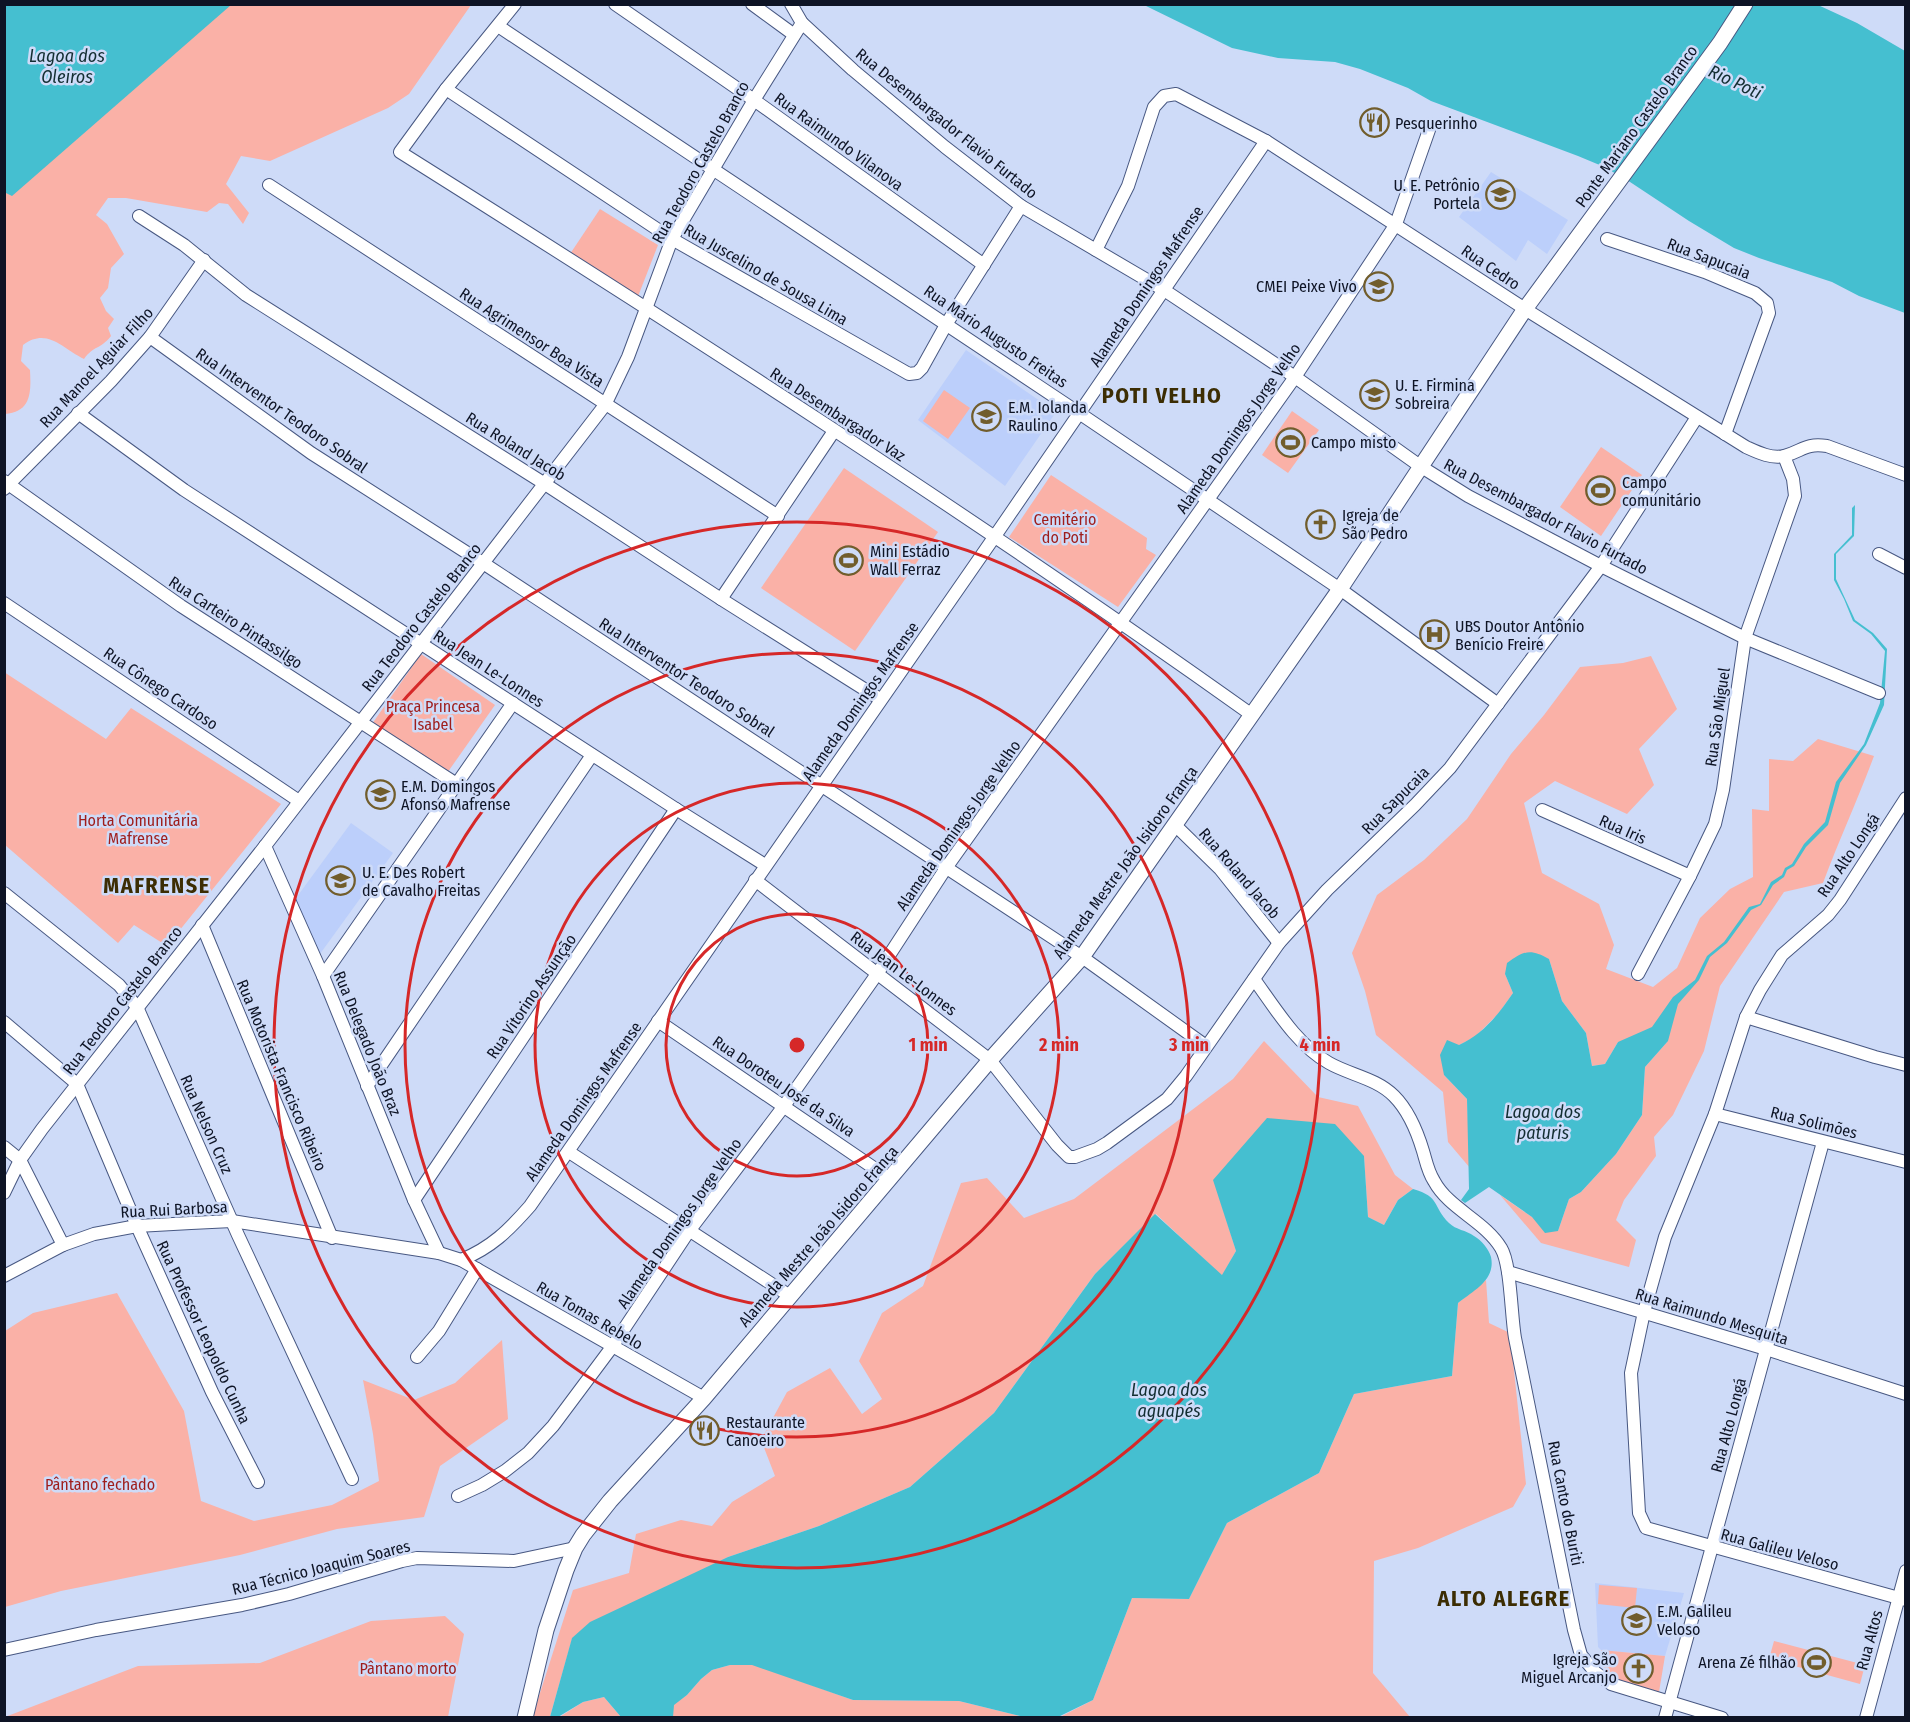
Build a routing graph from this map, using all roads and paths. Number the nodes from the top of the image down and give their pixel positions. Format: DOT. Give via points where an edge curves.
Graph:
graph roads {
  1 [pos="515,4"];
  2 [pos="615,4"];
  3 [pos="752,4"];
  4 [pos="791,4"];
  5 [pos="1745,4"];
  6 [pos="802,23"];
  7 [pos="498,26"];
  8 [pos="793,34"];
  9 [pos="446,89"];
  10 [pos="754,100"];
  11 [pos="1429,130"];
  12 [pos="1266,141"];
  13 [pos="714,170"];
  14 [pos="269,185"];
  15 [pos="1021,206"];
  16 [pos="139,216"];
  17 [pos="1396,224"];
  18 [pos="672,239"];
  19 [pos="1606,239"];
  20 [pos="1096,250"];
  21 [pos="204,260"];
  22 [pos="984,265"];
  23 [pos="1555,267"];
  24 [pos="1164,290"];
  25 [pos="648,307"];
  26 [pos="1525,309"];
  27 [pos="947,323"];
  28 [pos="150,337"];
  29 [pos="1295,377"];
  30 [pos="605,405"];
  31 [pos="78,413"];
  32 [pos="1080,413"];
  33 [pos="1697,417"];
  34 [pos="834,431"];
  35 [pos="1725,434"];
  36 [pos="1784,456"];
  37 [pos="1420,466"];
  38 [pos="1905,475"];
  39 [pos="545,484"];
  40 [pos="6,485"];
  41 [pos="1207,501"];
  42 [pos="777,516"];
  43 [pos="995,536"];
  44 [pos="1879,554"];
  45 [pos="483,563"];
  46 [pos="1601,566"];
  47 [pos="1905,568"];
  48 [pos="1340,589"];
  49 [pos="721,600"];
  50 [pos="4,603"];
  51 [pos="1121,622"];
  52 [pos="1745,638"];
  53 [pos="422,644"];
  54 [pos="1879,693"];
  55 [pos="880,699"];
  56 [pos="513,703"];
  57 [pos="1498,704"];
  58 [pos="1252,715"];
  59 [pos="359,722"];
  60 [pos="592,755"];
  61 [pos="455,783"];
  62 [pos="821,786"];
  63 [pos="1905,798"];
  64 [pos="299,801"];
  65 [pos="676,809"];
  66 [pos="1542,810"];
  67 [pos="1176,825"];
  68 [pos="265,846"];
  69 [pos="765,865"];
  70 [pos="946,868"];
  71 [pos="1690,876"];
  72 [pos="755,880"];
  73 [pos="4,893"];
  74 [pos="202,925"];
  75 [pos="1279,943"];
  76 [pos="1082,957"];
  77 [pos="877,974"];
  78 [pos="1638,974"];
  79 [pos="323,976"];
  80 [pos="1254,979"];
  81 [pos="136,1007"];
  82 [pos="1746,1017"];
  83 [pos="658,1021"];
  84 [pos="4,1022"];
  85 [pos="1206,1046"];
  86 [pos="990,1060"];
  87 [pos="1905,1065"];
  88 [pos="77,1084"];
  89 [pos="367,1086"];
  90 [pos="784,1106"];
  91 [pos="1715,1114"];
  92 [pos="1823,1142"];
  93 [pos="4,1147"];
  94 [pos="568,1152"];
  95 [pos="1069,1157"];
  96 [pos="20,1160"];
  97 [pos="1905,1162"];
  98 [pos="890,1179"];
  99 [pos="4,1193"];
  100 [pos="414,1200"];
  101 [pos="232,1221"];
  102 [pos="136,1226"];
  103 [pos="689,1232"];
  104 [pos="332,1238"];
  105 [pos="63,1245"];
  106 [pos="439,1253"];
  107 [pos="461,1260"];
  108 [pos="477,1269"];
  109 [pos="1508,1272"];
  110 [pos="4,1276"];
  111 [pos="790,1296"];
  112 [pos="1644,1312"];
  113 [pos="612,1347"];
  114 [pos="1766,1349"];
  115 [pos="417,1357"];
  116 [pos="1905,1394"];
  117 [pos="704,1398"];
  118 [pos="352,1479"];
  119 [pos="258,1482"];
  120 [pos="458,1496"];
  121 [pos="1646,1528"];
  122 [pos="1712,1547"];
  123 [pos="575,1548"];
  124 [pos="1905,1571"];
  125 [pos="1901,1599"];
  126 [pos="4,1650"];
  127 [pos="1669,1703"];
  128 [pos="525,1718"];
  129 [pos="1665,1718"];
  130 [pos="1722,1718"];
  131 [pos="1866,1718"];
  1 -- 7 [label="street"];
  2 -- 10 [label="street, Rua Raimundo Vilanova"];
  3 -- 8 [label="street"];
  4 -- 6 [label="street, Rua Desembargador Flavio Furtado"];
  5 -- 23 [label="main road, Ponte Mariano Castelo Branco"];
  6 -- 8 [label="street, Rua Teodoro Castelo Branco"];
  6 -- 15 [label="street, Rua Desembargador Flavio Furtado" via="945,147"];
  7 -- 9 [label="street"];
  7 -- 13 [label="street, Rua Mário Augusto Freitas"];
  8 -- 10 [label="street, Rua Teodoro Castelo Branco"];
  9 -- 18 [label="street, Rua Juscelino de Sousa Lima"];
  9 -- 25 [label="street, Rua Desembargador Vaz" via="400,152"];
  10 -- 13 [label="street, Rua Teodoro Castelo Branco"];
  10 -- 22 [label="street, Rua Raimundo Vilanova"];
  11 -- 17 [label="street, Alameda Domingos Jorge Velho"];
  12 -- 17 [label="street, Rua Cedro"];
  12 -- 20 [label="street, Rua Cedro" via="1183,97 1164,96 1155,106 1128,186"];
  12 -- 24 [label="street, Alameda Domingos Mafrense"];
  13 -- 18 [label="street, Rua Teodoro Castelo Branco"];
  13 -- 27 [label="street, Rua Mário Augusto Freitas"];
  14 -- 30 [label="street, Rua Agrimensor Boa Vista"];
  15 -- 20 [label="street, Rua Desembargador Flavio Furtado"];
  15 -- 22 [label="street"];
  16 -- 21 [label="street, Rua Roland Jacob"];
  17 -- 26 [label="street, Rua Cedro"];
  17 -- 29 [label="street, Alameda Domingos Jorge Velho"];
  18 -- 25 [label="street, Rua Teodoro Castelo Branco"];
  18 -- 27 [label="street, Rua Juscelino de Sousa Lima" via="902,372 913,374 922,368"];
  19 -- 35 [label="street, Rua Sapucaia" via="1706,272 1755,293 1767,303 1769,313"];
  20 -- 24 [label="street, Rua Desembargador Flavio Furtado"];
  21 -- 28 [label="street, Rua Manoel Aguiar Filho"];
  21 -- 39 [label="street, Rua Roland Jacob" via="246,296"];
  22 -- 27 [label="street"];
  23 -- 26 [label="main road, Alameda Mestre João Isidoro França"];
  24 -- 29 [label="street, Rua Desembargador Flavio Furtado"];
  24 -- 32 [label="street, Alameda Domingos Mafrense"];
  25 -- 30 [label="street, Rua Teodoro Castelo Branco"];
  25 -- 34 [label="street, Rua Desembargador Vaz"];
  26 -- 33 [label="street, Rua Cedro"];
  26 -- 37 [label="main road, Alameda Mestre João Isidoro França"];
  27 -- 32 [label="street, Rua Mário Augusto Freitas"];
  28 -- 31 [label="street, Rua Manoel Aguiar Filho"];
  28 -- 45 [label="street, Rua Interventor Teodoro Sobral" via="311,453"];
  29 -- 37 [label="street, Rua Desembargador Flavio Furtado"];
  29 -- 41 [label="street, Alameda Domingos Jorge Velho"];
  30 -- 39 [label="street, Rua Teodoro Castelo Branco"];
  30 -- 42 [label="street, Rua Agrimensor Boa Vista"];
  31 -- 40 [label="street, Rua Manoel Aguiar Filho"];
  31 -- 53 [label="street, Rua Jean Le-Lonnes" via="184,490"];
  32 -- 41 [label="street, Rua Mário Augusto Freitas"];
  32 -- 43 [label="street, Alameda Domingos Mafrense"];
  33 -- 35 [label="street, Rua Cedro"];
  33 -- 46 [label="street, Rua Sapucaia"];
  34 -- 42 [label="street"];
  34 -- 43 [label="street, Rua Desembargador Vaz"];
  35 -- 36 [label="street, Rua Cedro" via="1761,454"];
  36 -- 38 [label="street" via="1805,446 1827,446"];
  36 -- 52 [label="street, Rua São Miguel" via="1795,496"];
  37 -- 46 [label="street, Rua Desembargador Flavio Furtado" via="1468,496"];
  37 -- 48 [label="main road, Alameda Mestre João Isidoro França"];
  39 -- 45 [label="street, Rua Teodoro Castelo Branco"];
  39 -- 49 [label="street, Rua Roland Jacob"];
  40 -- 59 [label="street, Rua Carteiro Pintassilgo"];
  41 -- 48 [label="street, Rua Mário Augusto Freitas"];
  41 -- 51 [label="street, Alameda Domingos Jorge Velho"];
  42 -- 49 [label="street"];
  43 -- 51 [label="street, Rua Desembargador Vaz"];
  43 -- 55 [label="street, Alameda Domingos Mafrense"];
  44 -- 47 [label="street"];
  45 -- 53 [label="street, Rua Teodoro Castelo Branco"];
  45 -- 62 [label="street, Rua Interventor Teodoro Sobral"];
  46 -- 52 [label="street, Rua Desembargador Flavio Furtado"];
  46 -- 57 [label="street, Rua Sapucaia"];
  48 -- 57 [label="street, Rua Mário Augusto Freitas"];
  48 -- 58 [label="main road, Alameda Mestre João Isidoro França"];
  49 -- 55 [label="street, Rua Roland Jacob"];
  50 -- 64 [label="street, Rua Cônego Cardoso"];
  51 -- 58 [label="street, Rua Desembargador Vaz"];
  51 -- 70 [label="street, Alameda Domingos Jorge Velho"];
  52 -- 54 [label="street, Rua Desembargador Flavio Furtado"];
  52 -- 71 [label="street, Rua São Miguel" via="1720,808"];
  53 -- 56 [label="street, Rua Jean Le-Lonnes"];
  53 -- 59 [label="street, Rua Teodoro Castelo Branco"];
  55 -- 62 [label="street, Alameda Domingos Mafrense"];
  56 -- 60 [label="street, Rua Jean Le-Lonnes"];
  56 -- 61 [label="street"];
  57 -- 75 [label="street, Rua Sapucaia" via="1450,768"];
  58 -- 67 [label="main road, Alameda Mestre João Isidoro França"];
  59 -- 61 [label="street, Rua Carteiro Pintassilgo"];
  59 -- 64 [label="street, Rua Teodoro Castelo Branco"];
  60 -- 65 [label="street, Rua Jean Le-Lonnes"];
  60 -- 89 [label="street"];
  61 -- 79 [label="street"];
  62 -- 69 [label="street, Alameda Domingos Mafrense"];
  62 -- 70 [label="street, Rua Interventor Teodoro Sobral"];
  63 -- 82 [label="street, Rua Alto Longá" via="1840,900 1782,955"];
  64 -- 68 [label="street, Rua Teodoro Castelo Branco"];
  65 -- 69 [label="street, Rua Jean Le-Lonnes"];
  65 -- 100 [label="street, Rua Vitorino Assunção"];
  66 -- 71 [label="street, Rua Iris"];
  67 -- 75 [label="street, Rua Roland Jacob" via="1220,869"];
  67 -- 76 [label="main road, Alameda Mestre João Isidoro França"];
  68 -- 74 [label="street, Rua Teodoro Castelo Branco"];
  68 -- 79 [label="street, Rua Delegado João Braz"];
  69 -- 72 [label="street, Alameda Domingos Mafrense"];
  70 -- 76 [label="street, Rua Interventor Teodoro Sobral"];
  70 -- 77 [label="street, Alameda Domingos Jorge Velho"];
  71 -- 78 [label="street, Rua São Miguel"];
  72 -- 77 [label="street, Rua Jean Le-Lonnes"];
  72 -- 83 [label="street, Alameda Domingos Mafrense"];
  73 -- 81 [label="street, Rua Nelson Cruz" via="120,985"];
  74 -- 81 [label="street, Rua Teodoro Castelo Branco"];
  74 -- 104 [label="street, Rua Motorista Francisco Ribeiro"];
  75 -- 80 [label="street, Rua Sapucaia"];
  76 -- 85 [label="street, Rua Interventor Teodoro Sobral"];
  76 -- 86 [label="main road, Alameda Mestre João Isidoro França"];
  77 -- 86 [label="street, Rua Jean Le-Lonnes"];
  77 -- 90 [label="street, Alameda Domingos Jorge Velho"];
  79 -- 89 [label="street, Rua Delegado João Braz"];
  80 -- 85 [label="street, Rua Sapucaia"];
  80 -- 109 [label="street" via="1316,1055 1393,1095 1411,1120 1435,1184 1496,1242"];
  81 -- 88 [label="street, Rua Teodoro Castelo Branco"];
  81 -- 101 [label="street, Rua Nelson Cruz"];
  82 -- 87 [label="street"];
  82 -- 91 [label="street, Rua Alto Longá"];
  83 -- 90 [label="street, Rua Doroteu José da Silva"];
  83 -- 94 [label="street, Alameda Domingos Mafrense"];
  84 -- 88 [label="street, Rua Professor Leopoldo Cunha"];
  85 -- 95 [label="street, Rua Sapucaia" via="1167,1099 1097,1149"];
  86 -- 95 [label="street, Rua Jean Le-Lonnes"];
  86 -- 98 [label="main road, Alameda Mestre João Isidoro França"];
  88 -- 96 [label="street, Rua Teodoro Castelo Branco"];
  88 -- 102 [label="street, Rua Professor Leopoldo Cunha"];
  89 -- 100 [label="street, Rua Delegado João Braz"];
  90 -- 98 [label="street, Rua Doroteu José da Silva"];
  90 -- 103 [label="street, Alameda Domingos Jorge Velho"];
  91 -- 92 [label="street, Rua Solimões"];
  91 -- 112 [label="street, Rua Alto Longá" via="1665,1237"];
  92 -- 97 [label="street, Rua Solimões"];
  92 -- 114 [label="street, Rua Alto Longá"];
  93 -- 96 [label="street"];
  94 -- 103 [label="street"];
  94 -- 107 [label="street, Alameda Domingos Mafrense" via="512,1227 479,1253"];
  96 -- 99 [label="street, Rua Teodoro Castelo Branco"];
  96 -- 105 [label="street"];
  98 -- 111 [label="main road, Alameda Mestre João Isidoro França"];
  100 -- 106 [label="street, Rua Delegado João Braz"];
  101 -- 102 [label="street, Rua Rui Barbosa"];
  101 -- 104 [label="street, Rua Rui Barbosa"];
  101 -- 118 [label="street, Rua Nelson Cruz"];
  102 -- 105 [label="street, Rua Rui Barbosa"];
  102 -- 119 [label="street, Rua Professor Leopoldo Cunha"];
  103 -- 111 [label="street"];
  103 -- 113 [label="street, Alameda Domingos Jorge Velho"];
  104 -- 106 [label="street, Rua Rui Barbosa"];
  105 -- 110 [label="street, Rua Rui Barbosa"];
  106 -- 107 [label="street, Rua Rui Barbosa"];
  107 -- 108 [label="street, Rua Tomas Rebelo"];
  108 -- 113 [label="street, Rua Tomas Rebelo"];
  108 -- 115 [label="street" via="439,1331"];
  109 -- 112 [label="street, Rua Raimundo Mesquita"];
  109 -- 127 [label="street, Rua Canto do Buriti" via="1515,1338 1581,1654 1611,1684"];
  111 -- 117 [label="main road, Alameda Mestre João Isidoro França"];
  112 -- 114 [label="street, Rua Raimundo Mesquita"];
  112 -- 121 [label="street, Rua Alto Longá" via="1630,1385 1639,1513"];
  113 -- 117 [label="street, Rua Tomas Rebelo"];
  113 -- 120 [label="street, Alameda Domingos Jorge Velho" via="528,1453 490,1480"];
  114 -- 116 [label="street, Rua Raimundo Mesquita"];
  114 -- 122 [label="street, Rua Alto Longá"];
  117 -- 123 [label="main road, Alameda Mestre João Isidoro França" via="610,1501"];
  121 -- 122 [label="street, Rua Galileu Veloso"];
  122 -- 125 [label="street, Rua Galileu Veloso"];
  122 -- 127 [label="street, Rua Alto Longá"];
  123 -- 126 [label="street, Rua Técnico Joaquim Soares" via="514,1561 417,1558 259,1601"];
  123 -- 128 [label="main road, Alameda Mestre João Isidoro França" via="546,1630"];
  124 -- 125 [label="street, Rua Altos"];
  125 -- 131 [label="street, Rua Altos"];
  127 -- 129 [label="street, Rua Alto Longá"];
  127 -- 130 [label="street, Rua Canto do Buriti"];
}
